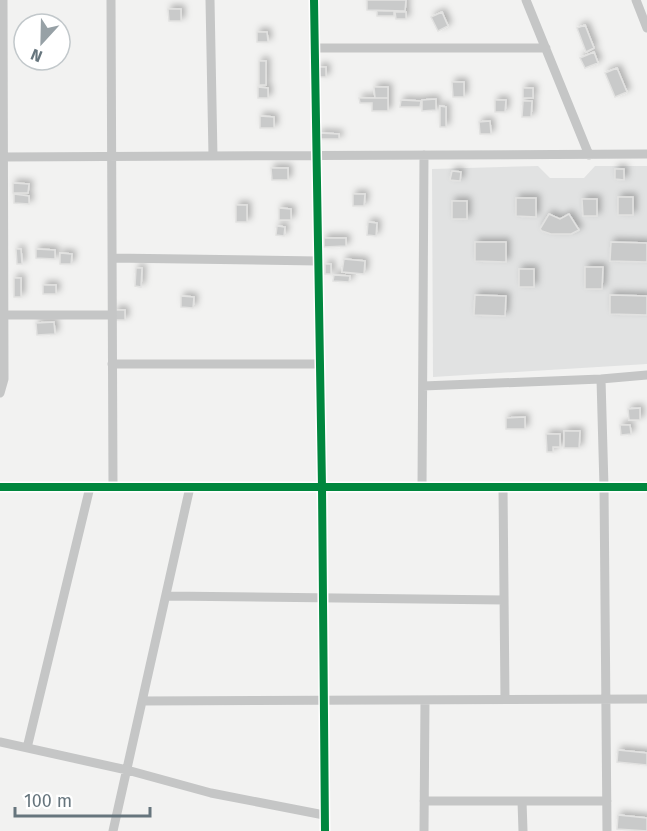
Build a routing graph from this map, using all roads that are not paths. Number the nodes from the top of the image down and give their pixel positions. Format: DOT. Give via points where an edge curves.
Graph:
graph roads {
  1 [pos="3,0"];
  2 [pos="111,0"];
  3 [pos="210,0"];
  4 [pos="314,0"];
  5 [pos="526,0"];
  6 [pos="636,0"];
  7 [pos="647,28"];
  8 [pos="315,48"];
  9 [pos="546,48"];
  10 [pos="647,154"];
  11 [pos="424,155"];
  12 [pos="589,155"];
  13 [pos="112,156"];
  14 [pos="213,156"];
  15 [pos="316,156"];
  16 [pos="3,157"];
  17 [pos="112,258"];
  18 [pos="318,261"];
  19 [pos="2,315"];
  20 [pos="112,315"];
  21 [pos="112,364"];
  22 [pos="320,364"];
  23 [pos="647,375"];
  24 [pos="601,379"];
  25 [pos="423,386"];
  26 [pos="0,393"];
  27 [pos="0,487"];
  28 [pos="90,487"];
  29 [pos="113,487"];
  30 [pos="190,487"];
  31 [pos="322,487"];
  32 [pos="422,487"];
  33 [pos="503,487"];
  34 [pos="604,487"];
  35 [pos="647,487"];
  36 [pos="166,596"];
  37 [pos="323,598"];
  38 [pos="504,600"];
  39 [pos="505,699"];
  40 [pos="607,699"];
  41 [pos="647,699"];
  42 [pos="324,700"];
  43 [pos="425,700"];
  44 [pos="142,701"];
  45 [pos="0,742"];
  46 [pos="27,748"];
  47 [pos="127,770"];
  48 [pos="424,801"];
  49 [pos="522,801"];
  50 [pos="607,801"];
  51 [pos="324,815"];
  52 [pos="113,831"];
  53 [pos="325,831"];
  54 [pos="424,831"];
  55 [pos="523,831"];
  56 [pos="608,831"];
  1 -- 16 [label="street"];
  2 -- 13 [label="street"];
  3 -- 14 [label="street"];
  4 -- 8 [label="street"];
  5 -- 9 [label="street"];
  6 -- 7 [label="street"];
  8 -- 9 [label="street"];
  8 -- 15 [label="street"];
  9 -- 12 [label="street"];
  10 -- 12 [label="street"];
  11 -- 12 [label="street"];
  11 -- 15 [label="street"];
  11 -- 25 [label="street"];
  13 -- 14 [label="street"];
  13 -- 16 [label="street"];
  13 -- 17 [label="street"];
  14 -- 15 [label="street"];
  15 -- 18 [label="street"];
  16 -- 19 [label="street"];
  17 -- 18 [label="street"];
  17 -- 20 [label="street"];
  18 -- 22 [label="street"];
  19 -- 20 [label="street"];
  19 -- 26 [label="street" via="4,379"];
  20 -- 21 [label="street"];
  21 -- 22 [label="street"];
  21 -- 29 [label="street"];
  22 -- 31 [label="street"];
  23 -- 24 [label="street"];
  24 -- 25 [label="street"];
  24 -- 34 [label="street"];
  25 -- 32 [label="street"];
  27 -- 28 [label="street"];
  28 -- 29 [label="street"];
  28 -- 46 [label="street"];
  29 -- 30 [label="street"];
  30 -- 31 [label="street"];
  30 -- 36 [label="street"];
  31 -- 32 [label="street"];
  31 -- 37 [label="street"];
  32 -- 33 [label="street"];
  33 -- 34 [label="street"];
  33 -- 38 [label="street"];
  34 -- 35 [label="street"];
  34 -- 40 [label="street"];
  36 -- 37 [label="street"];
  36 -- 44 [label="street"];
  37 -- 38 [label="street"];
  37 -- 42 [label="street"];
  38 -- 39 [label="street"];
  39 -- 40 [label="street"];
  39 -- 43 [label="street"];
  40 -- 41 [label="street"];
  40 -- 50 [label="street"];
  42 -- 43 [label="street"];
  42 -- 44 [label="street"];
  42 -- 51 [label="street"];
  43 -- 48 [label="street"];
  44 -- 47 [label="street"];
  45 -- 46 [label="street"];
  46 -- 47 [label="street"];
  47 -- 51 [label="street" via="211,793"];
  47 -- 52 [label="street"];
  48 -- 49 [label="street"];
  48 -- 54 [label="street"];
  49 -- 50 [label="street"];
  49 -- 55 [label="street"];
  50 -- 56 [label="street"];
  51 -- 53 [label="street"];
}
